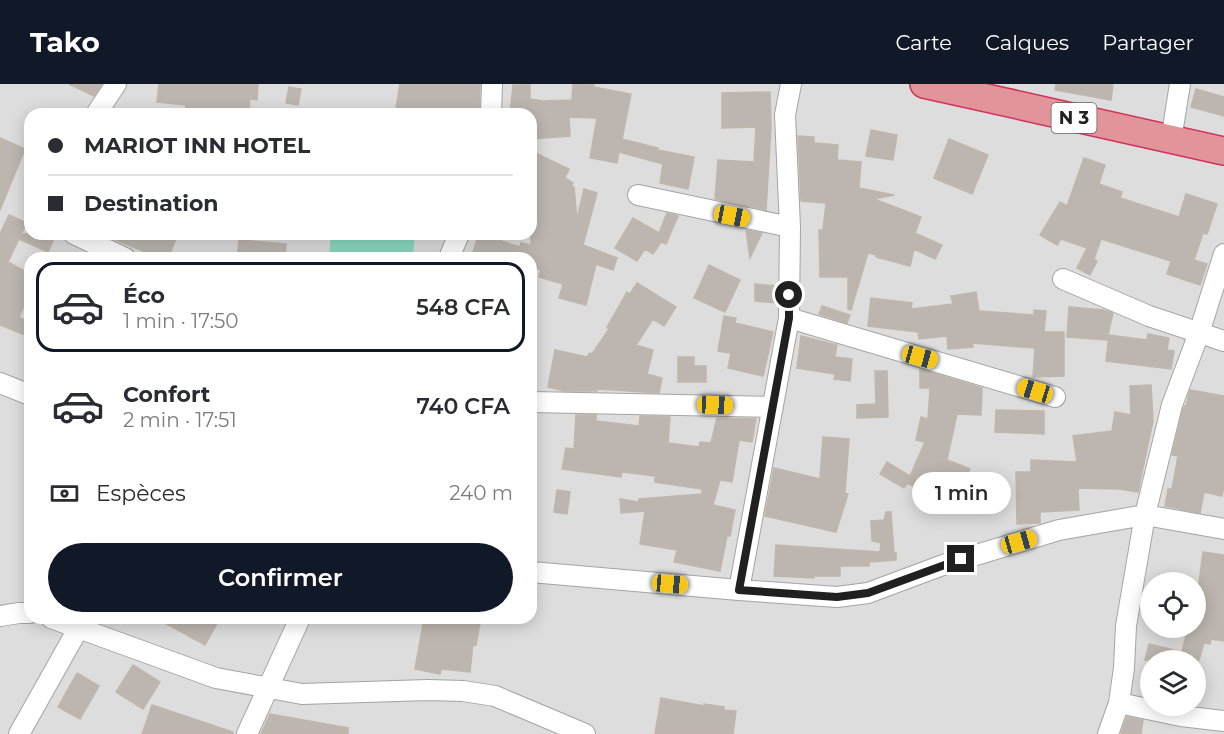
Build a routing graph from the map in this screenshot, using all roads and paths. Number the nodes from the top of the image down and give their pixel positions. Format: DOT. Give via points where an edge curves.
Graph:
graph roads {
  1 [pos="116,84"];
  2 [pos="492,84"];
  3 [pos="791,84"];
  4 [pos="924,84"];
  5 [pos="1180,84"];
  6 [pos="100,108"];
  7 [pos="491,108"];
  8 [pos="1171,140"];
  9 [pos="1224,151"];
  10 [pos="638,195"];
  11 [pos="790,227"];
  12 [pos="87,240"];
  13 [pos="112,252"];
  14 [pos="1224,254"];
  15 [pos="1063,279"];
  16 [pos="789,318"];
  17 [pos="1199,333"];
  18 [pos="1224,341"];
  19 [pos="0,383"];
  20 [pos="24,393"];
  21 [pos="1054,397"];
  22 [pos="537,402"];
  23 [pos="773,407"];
  24 [pos="1145,515"];
  25 [pos="1224,529"];
  26 [pos="537,573"];
  27 [pos="739,590"];
  28 [pos="24,613"];
  29 [pos="0,616"];
  30 [pos="66,624"];
  31 [pos="297,624"];
  32 [pos="78,629"];
  33 [pos="269,688"];
  34 [pos="1119,703"];
  35 [pos="1224,721"];
  36 [pos="19,734"];
  37 [pos="248,734"];
  38 [pos="585,734"];
  39 [pos="1108,734"];
  1 -- 6 [label="street"];
  2 -- 7 [label="street"];
  3 -- 11 [label="street" via="785,115"];
  4 -- 8 [label="highway, N 3"];
  5 -- 8 [label="street"];
  8 -- 9 [label="highway, N 3"];
  10 -- 11 [label="street"];
  11 -- 16 [label="street"];
  12 -- 13 [label="street"];
  14 -- 17 [label="street"];
  15 -- 17 [label="street"];
  16 -- 21 [label="street"];
  16 -- 23 [label="street"];
  17 -- 18 [label="street"];
  17 -- 24 [label="street" via="1172,405"];
  19 -- 20 [label="street"];
  22 -- 23 [label="street"];
  23 -- 27 [label="street"];
  24 -- 25 [label="street"];
  24 -- 27 [label="street" via="1059,530 943,565 868,593 837,597"];
  24 -- 34 [label="street" via="1126,626"];
  26 -- 27 [label="street"];
  28 -- 29 [label="street"];
  30 -- 32 [label="street"];
  31 -- 33 [label="street"];
  32 -- 33 [label="street" via="216,678"];
  32 -- 36 [label="street"];
  33 -- 37 [label="street"];
  33 -- 38 [label="street" via="302,694 463,691 495,696"];
  34 -- 35 [label="street"];
  34 -- 39 [label="street"];
}
